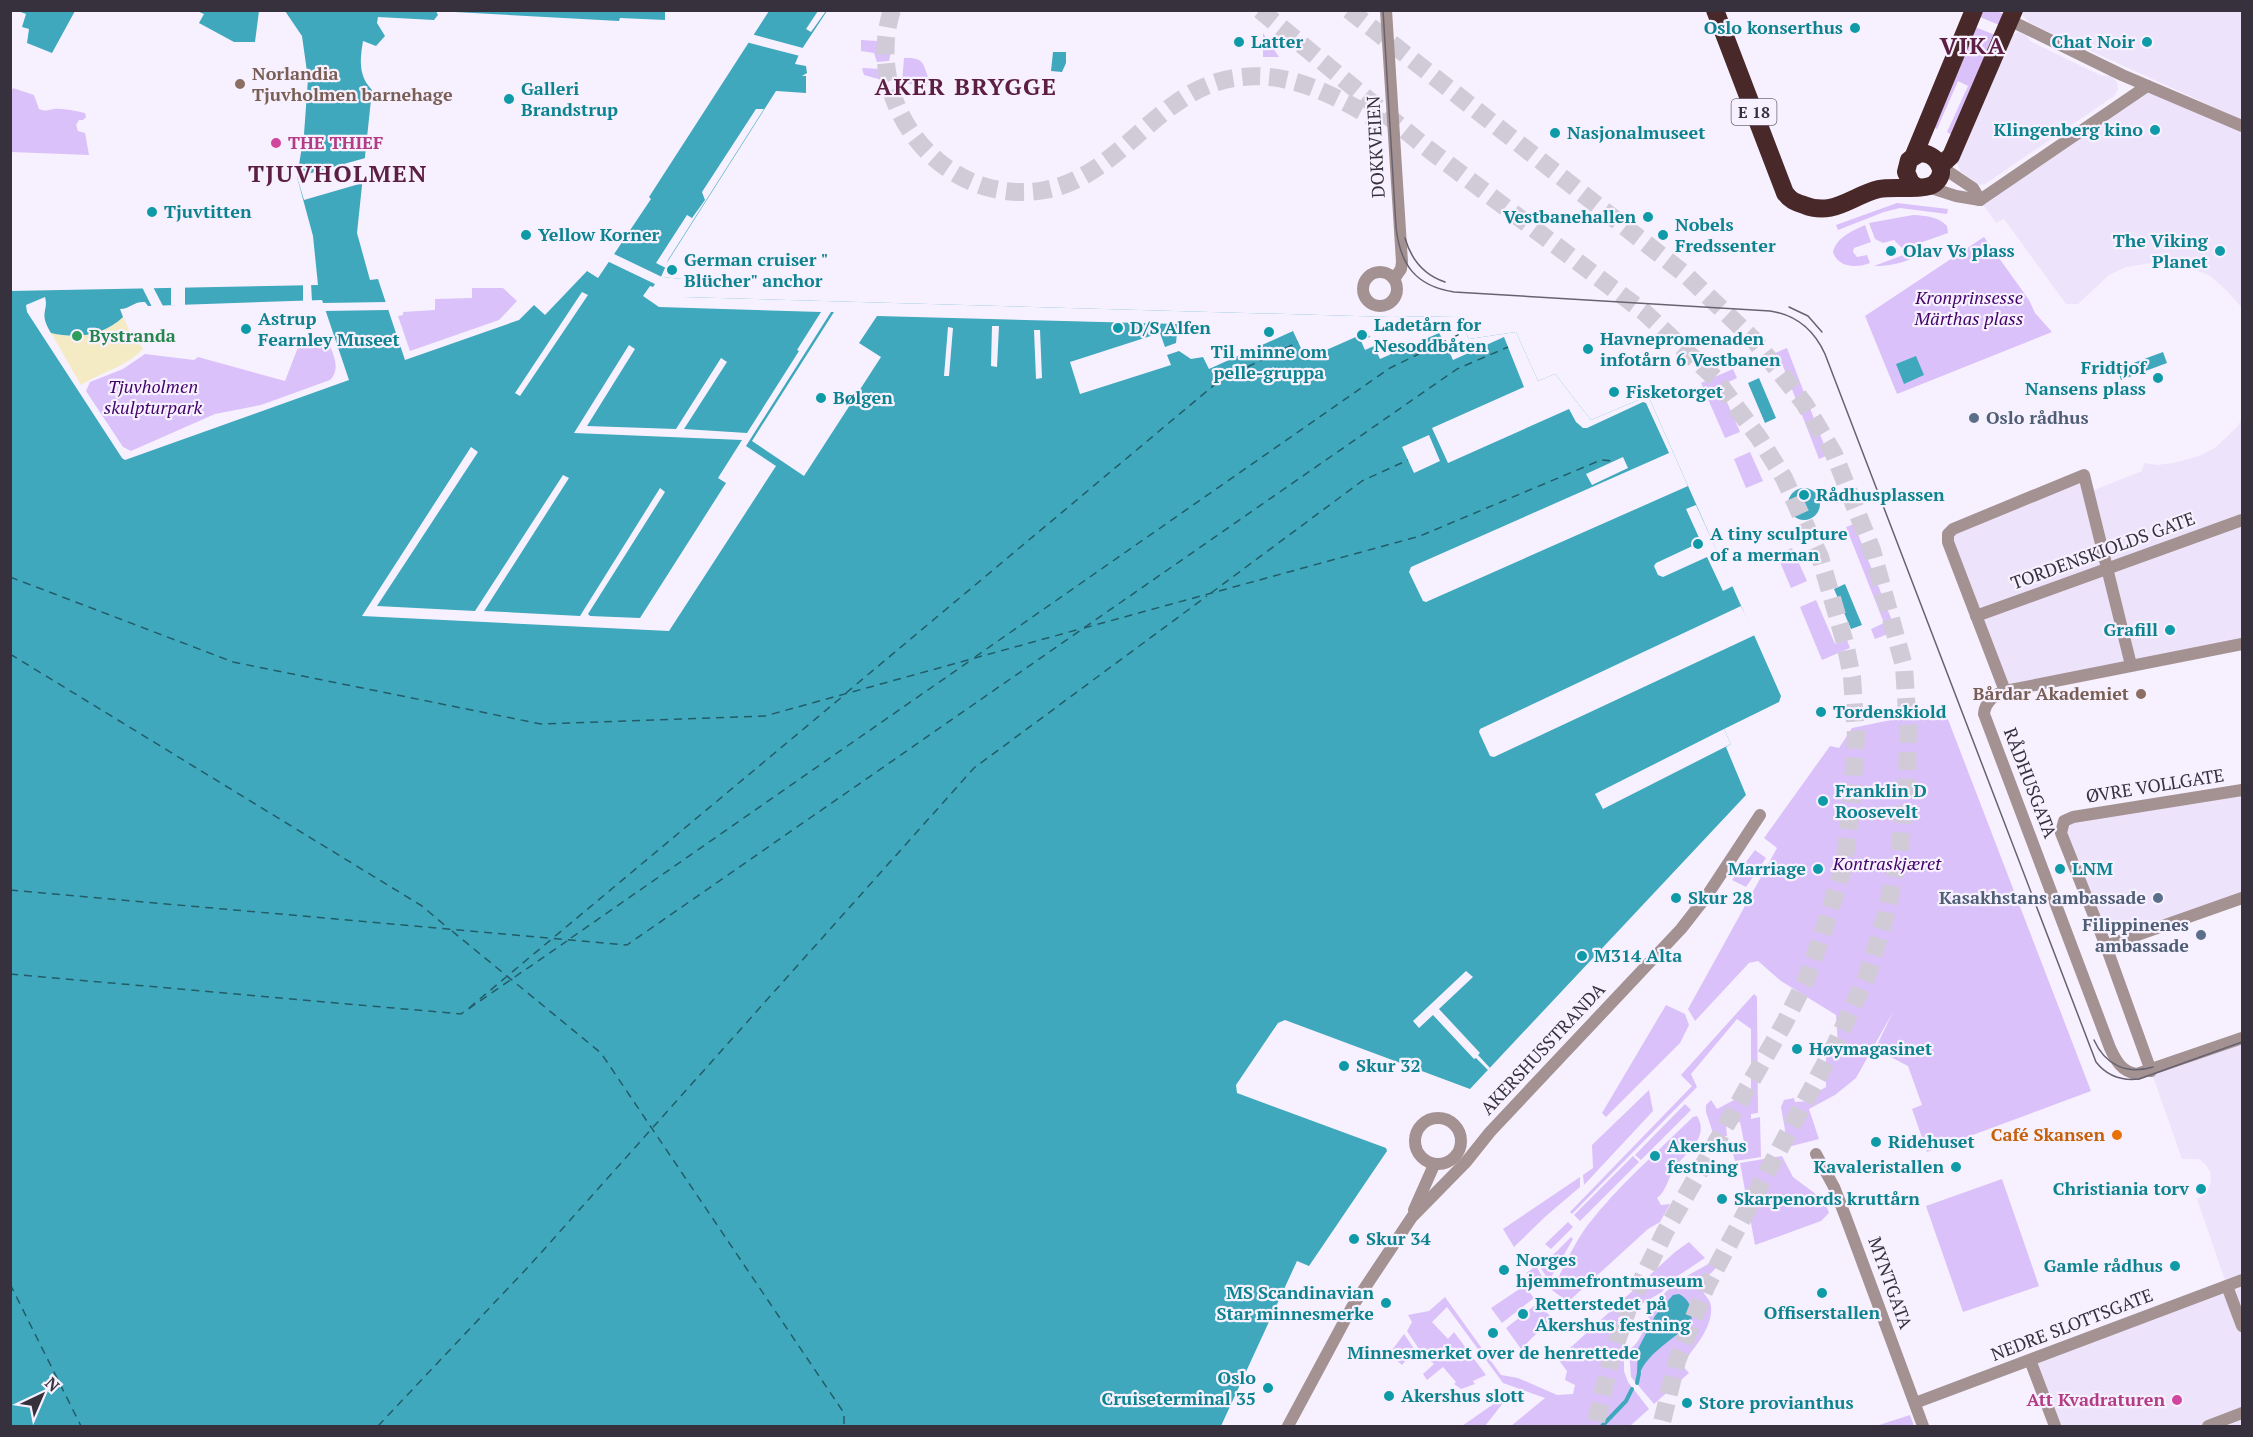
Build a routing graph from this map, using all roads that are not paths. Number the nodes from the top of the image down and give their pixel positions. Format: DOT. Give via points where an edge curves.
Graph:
graph roads {
  1 [pos="1386,10"];
  2 [pos="1715,10"];
  3 [pos="1729,10"];
  4 [pos="1974,10"];
  5 [pos="2012,15"];
  6 [pos="2147,86"];
  7 [pos="2242,126"];
  8 [pos="1910,160"];
  9 [pos="1941,166"];
  10 [pos="1923,187"];
  11 [pos="1879,189"];
  12 [pos="1980,200"];
  13 [pos="1803,205"];
  14 [pos="1394,279"];
  15 [pos="2242,520"];
  16 [pos="2109,568"];
  17 [pos="1976,616"];
  18 [pos="2242,644"];
  19 [pos="2131,665"];
  20 [pos="2005,691"];
  21 [pos="2242,790"];
  22 [pos="1760,815"];
  23 [pos="2073,817"];
  24 [pos="2242,898"];
  25 [pos="2106,946"];
  26 [pos="2242,1038"];
  27 [pos="2151,1071"];
  28 [pos="1816,1154"];
  29 [pos="1434,1165"];
  30 [pos="1412,1217"];
  31 [pos="2242,1280"];
  32 [pos="2227,1286"];
  33 [pos="2242,1326"];
  34 [pos="2030,1360"];
  35 [pos="1915,1403"];
  36 [pos="2242,1413"];
  37 [pos="1288,1426"];
  38 [pos="1923,1426"];
  39 [pos="2055,1426"];
  40 [pos="2208,1426"];
  1 -- 14 [label="street, DOKKVEIEN" via="1402,262"];
  2 -- 13 [label="highway, E 18" via="1785,193"];
  3 -- 13 [label="highway, E 18"];
  4 -- 8 [label="highway"];
  5 -- 6 [label="street"];
  5 -- 9 [label="highway" via="1951,156"];
  6 -- 7 [label="street"];
  6 -- 12 [label="street"];
  8 -- 9 [label="highway" via="1927,153"];
  8 -- 10 [label="highway" via="1907,178"];
  8 -- 11 [label="highway"];
  9 -- 10 [label="highway" via="1937,181"];
  9 -- 12 [label="street" via="1973,188"];
  10 -- 11 [label="highway"];
  10 -- 12 [label="street"];
  11 -- 13 [label="highway" via="1824,210"];
  15 -- 16 [label="street, TORDENSKIOLDS GATE"];
  16 -- 17 [label="street, TORDENSKIOLDS GATE"];
  16 -- 17 [label="street" via="2084,475 1948,534"];
  16 -- 19 [label="street"];
  17 -- 20 [label="street"];
  18 -- 19 [label="street"];
  19 -- 20 [label="street"];
  20 -- 27 [label="street, RÅDHUSGATA" via="1991,699 1984,714 2110,1048 2129,1073"];
  21 -- 23 [label="street, ØVRE VOLLGATE"];
  22 -- 30 [label="street, AKERSHUSSTRANDA" via="1681,929"];
  23 -- 25 [label="street, RÅDHUSGATA" via="2064,821 2061,833"];
  24 -- 25 [label="street"];
  25 -- 27 [label="street, RÅDHUSGATA"];
  26 -- 27 [label="street"];
  28 -- 35 [label="street, MYNTGATA" via="1834,1187"];
  29 -- 30 [label="street, AKERSHUSSTRANDA"];
  30 -- 37 [label="street, AKERSHUSSTRANDA" via="1352,1307"];
  31 -- 32 [label="street, NEDRE SLOTTSGATE"];
  32 -- 33 [label="street"];
  32 -- 34 [label="street, NEDRE SLOTTSGATE"];
  34 -- 35 [label="street, NEDRE SLOTTSGATE"];
  34 -- 39 [label="street"];
  35 -- 38 [label="street, MYNTGATA"];
  36 -- 40 [label="street"];
}
